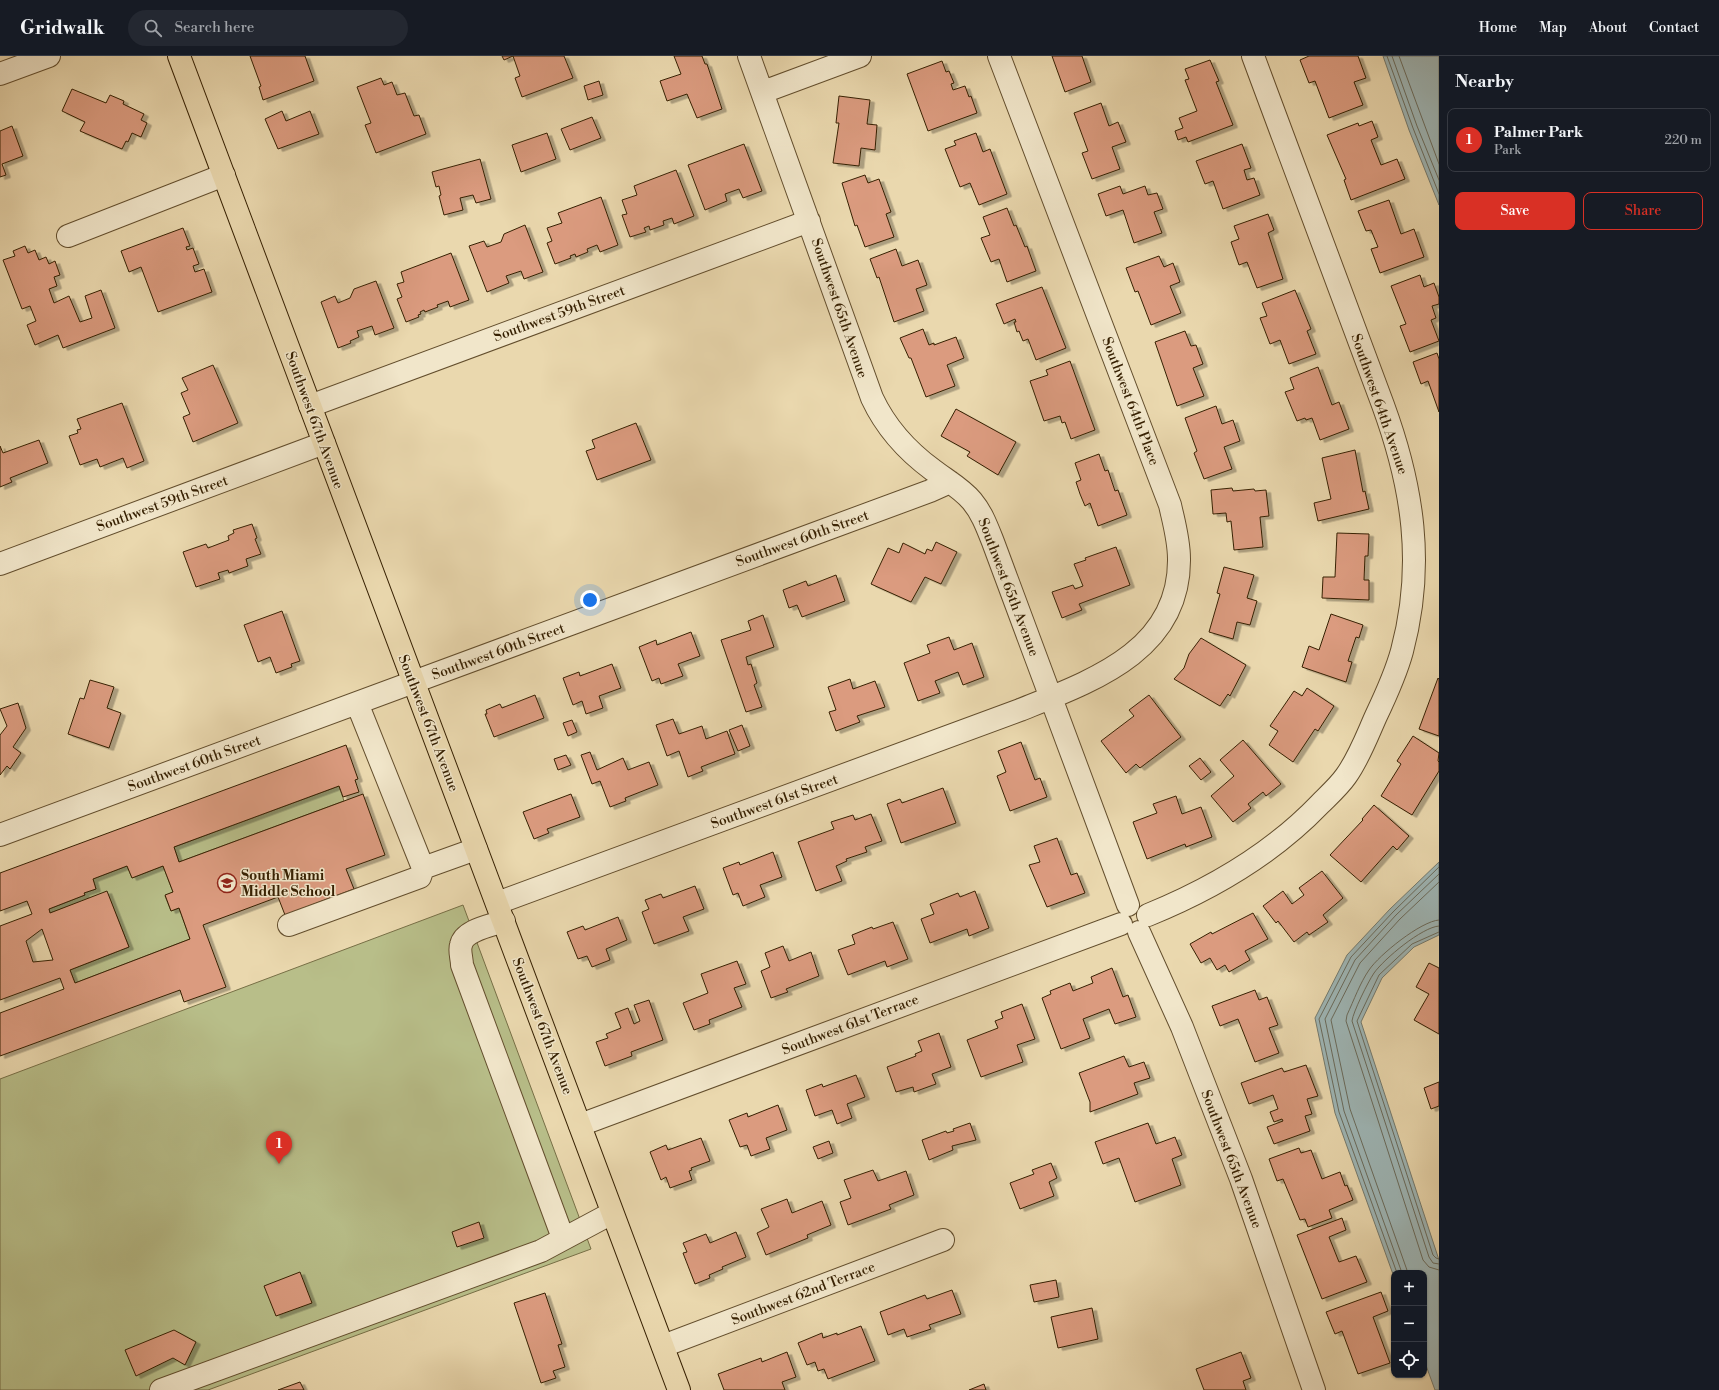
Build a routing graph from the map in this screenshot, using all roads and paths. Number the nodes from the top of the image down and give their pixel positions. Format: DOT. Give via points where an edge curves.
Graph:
graph roads {
  1 [pos="49,56"];
  2 [pos="179,56"];
  3 [pos="749,56"];
  4 [pos="860,56"];
  5 [pos="999,56"];
  6 [pos="1253,56"];
  7 [pos="0,74"];
  8 [pos="763,92"];
  9 [pos="224,175"];
  10 [pos="809,221"];
  11 [pos="68,236"];
  12 [pos="310,406"];
  13 [pos="324,443"];
  14 [pos="950,482"];
  15 [pos="0,564"];
  16 [pos="414,683"];
  17 [pos="1050,698"];
  18 [pos="357,703"];
  19 [pos="0,835"];
  20 [pos="476,849"];
  21 [pos="423,868"];
  22 [pos="500,912"];
  23 [pos="1134,919"];
  24 [pos="288,925"];
  25 [pos="580,1125"];
  26 [pos="612,1213"];
  27 [pos="563,1238"];
  28 [pos="944,1240"];
  29 [pos="663,1346"];
  30 [pos="161,1390"];
  31 [pos="679,1390"];
  32 [pos="1314,1390"];
  1 -- 7 [label="street"];
  2 -- 9 [label="main road, Southwest 67th Avenue"];
  3 -- 8 [label="street, Southwest 65th Avenue"];
  4 -- 8 [label="street"];
  5 -- 17 [label="street, Southwest 64th Place" via="1165,491 1179,547 1179,572 1173,601 1150,639 1123,662"];
  6 -- 23 [label="street, Southwest 64th Avenue" via="1398,447 1405,472 1412,522 1412,599 1406,634 1394,676 1346,776 1312,812 1251,862 1218,882"];
  8 -- 10 [label="street, Southwest 65th Avenue"];
  9 -- 11 [label="street"];
  9 -- 12 [label="main road, Southwest 67th Avenue"];
  10 -- 12 [label="street, Southwest 59th Street"];
  10 -- 14 [label="street, Southwest 65th Avenue" via="866,384 879,413 909,451"];
  12 -- 13 [label="main road, Southwest 67th Avenue"];
  13 -- 15 [label="street, Southwest 59th Street"];
  13 -- 16 [label="main road, Southwest 67th Avenue"];
  14 -- 16 [label="street, Southwest 60th Street"];
  14 -- 17 [label="street, Southwest 65th Avenue" via="973,502 987,526"];
  16 -- 18 [label="street, Southwest 60th Street"];
  16 -- 20 [label="main road, Southwest 67th Avenue"];
  17 -- 22 [label="street, Southwest 61st Street"];
  17 -- 23 [label="street, Southwest 65th Avenue"];
  18 -- 19 [label="street, Southwest 60th Street"];
  18 -- 21 [label="street"];
  20 -- 21 [label="street"];
  20 -- 22 [label="main road, Southwest 67th Avenue"];
  21 -- 24 [label="street" via="420,877"];
  22 -- 25 [label="main road, Southwest 67th Avenue"];
  22 -- 27 [label="street, Southwest 61st Street" via="464,937 460,946 462,965"];
  23 -- 25 [label="street, Southwest 61st Terrace"];
  23 -- 32 [label="street, Southwest 65th Avenue" via="1182,1027 1241,1179"];
  25 -- 26 [label="main road, Southwest 67th Avenue"];
  26 -- 27 [label="street"];
  26 -- 29 [label="main road, Southwest 67th Avenue"];
  27 -- 30 [label="street" via="541,1251"];
  28 -- 29 [label="street, Southwest 62nd Terrace"];
  29 -- 31 [label="main road, Southwest 67th Avenue"];
}
